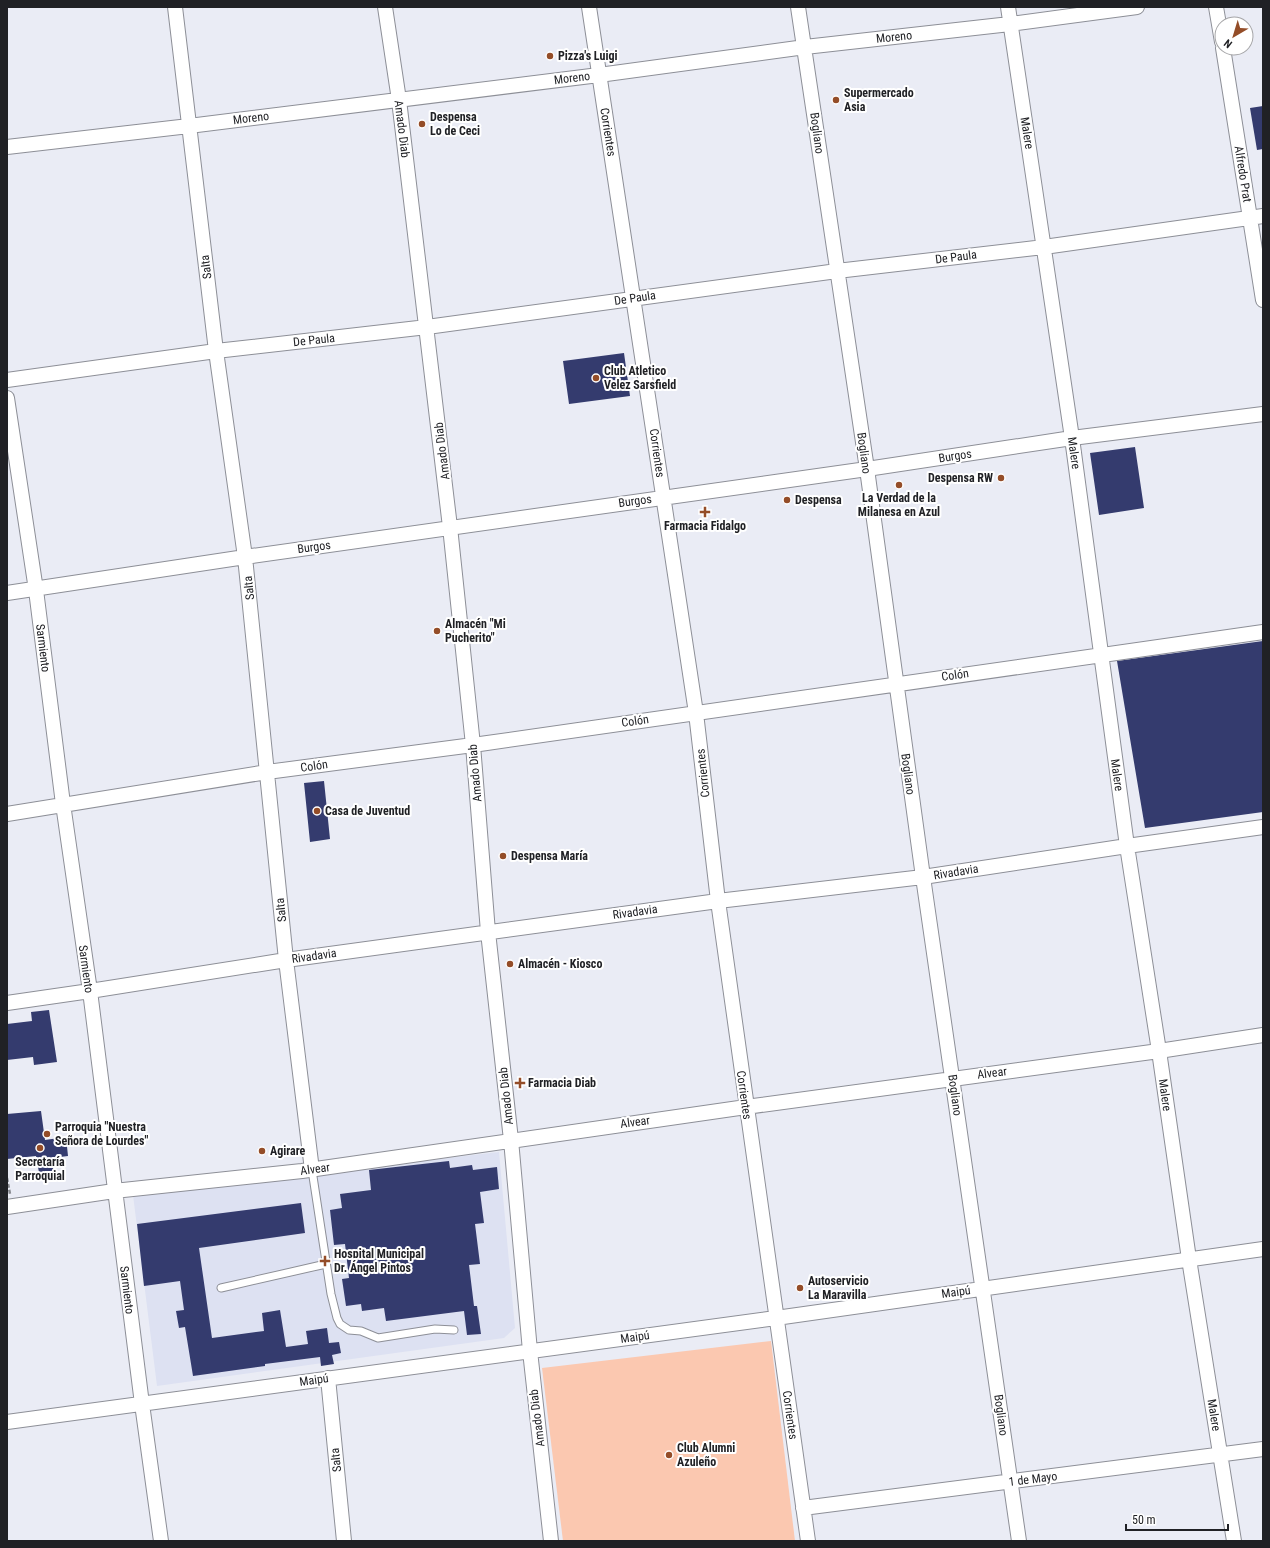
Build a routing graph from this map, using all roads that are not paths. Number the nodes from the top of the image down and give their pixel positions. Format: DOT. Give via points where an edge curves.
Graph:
graph roads {
  1 [pos="175,7"];
  2 [pos="385,7"];
  3 [pos="589,7"];
  4 [pos="798,7"];
  5 [pos="1008,7"];
  6 [pos="1137,7"];
  7 [pos="1010,24"];
  8 [pos="805,47"];
  9 [pos="1225,56"];
  10 [pos="599,75"];
  11 [pos="399,100"];
  12 [pos="189,126"];
  13 [pos="7,147"];
  14 [pos="1257,217"];
  15 [pos="1044,247"];
  16 [pos="837,271"];
  17 [pos="634,298"];
  18 [pos="1263,300"];
  19 [pos="427,327"];
  20 [pos="216,351"];
  21 [pos="7,380"];
  22 [pos="7,398"];
  23 [pos="1263,414"];
  24 [pos="1072,438"];
  25 [pos="867,470"];
  26 [pos="664,497"];
  27 [pos="450,527"];
  28 [pos="246,556"];
  29 [pos="36,590"];
  30 [pos="7,593"];
  31 [pos="1263,632"];
  32 [pos="1100,655"];
  33 [pos="895,684"];
  34 [pos="696,713"];
  35 [pos="473,745"];
  36 [pos="267,772"];
  37 [pos="63,804"];
  38 [pos="7,814"];
  39 [pos="1263,827"];
  40 [pos="1127,846"];
  41 [pos="923,878"];
  42 [pos="718,901"];
  43 [pos="488,932"];
  44 [pos="286,960"];
  45 [pos="90,991"];
  46 [pos="7,1003"];
  47 [pos="1263,1035"];
  48 [pos="1159,1051"];
  49 [pos="952,1078"];
  50 [pos="746,1107"];
  51 [pos="511,1140"];
  52 [pos="312,1170"];
  53 [pos="114,1191"];
  54 [pos="7,1207"];
  55 [pos="1263,1249"];
  56 [pos="1189,1259"];
  57 [pos="326,1264"];
  58 [pos="222,1288"];
  59 [pos="983,1288"];
  60 [pos="776,1318"];
  61 [pos="454,1330"];
  62 [pos="530,1351"];
  63 [pos="328,1378"];
  64 [pos="142,1404"];
  65 [pos="7,1422"];
  66 [pos="1263,1449"];
  67 [pos="1220,1454"];
  68 [pos="1011,1482"];
  69 [pos="803,1508"];
  70 [pos="161,1541"];
  71 [pos="344,1541"];
  72 [pos="551,1541"];
  73 [pos="808,1541"];
  74 [pos="1019,1541"];
  75 [pos="1234,1541"];
  1 -- 12 [label="street, Salta"];
  2 -- 11 [label="street, Amado Diab"];
  3 -- 10 [label="street, Corrientes"];
  4 -- 8 [label="street, Bogliano"];
  5 -- 7 [label="street, Malere"];
  6 -- 7 [label="street, Moreno"];
  7 -- 8 [label="street, Moreno"];
  7 -- 15 [label="street, Malere"];
  8 -- 10 [label="street, Moreno"];
  8 -- 16 [label="street, Bogliano"];
  9 -- 14 [label="street, Alfredo Prat"];
  10 -- 11 [label="street, Moreno"];
  10 -- 17 [label="street, Corrientes"];
  11 -- 12 [label="street, Moreno"];
  11 -- 19 [label="street, Amado Diab"];
  12 -- 13 [label="street, Moreno"];
  12 -- 20 [label="street, Salta"];
  14 -- 15 [label="street, De Paula"];
  14 -- 18 [label="street, Alfredo Prat"];
  15 -- 16 [label="street, De Paula"];
  15 -- 24 [label="street, Malere"];
  16 -- 17 [label="street, De Paula"];
  16 -- 25 [label="street, Bogliano"];
  17 -- 19 [label="street, De Paula"];
  17 -- 26 [label="street, Corrientes"];
  19 -- 20 [label="street, De Paula"];
  19 -- 27 [label="street, Amado Diab"];
  20 -- 21 [label="street, De Paula"];
  20 -- 28 [label="street, Salta"];
  22 -- 29 [label="street, Sarmiento"];
  23 -- 24 [label="street, Burgos"];
  24 -- 25 [label="street, Burgos"];
  24 -- 32 [label="street, Malere"];
  25 -- 26 [label="street, Burgos"];
  25 -- 33 [label="street, Bogliano"];
  26 -- 27 [label="street, Burgos"];
  26 -- 34 [label="street, Corrientes"];
  27 -- 28 [label="street, Burgos"];
  27 -- 35 [label="street, Amado Diab"];
  28 -- 29 [label="street, Burgos"];
  28 -- 36 [label="street, Salta"];
  29 -- 30 [label="street, Burgos"];
  29 -- 37 [label="street, Sarmiento"];
  31 -- 32 [label="street, Colón"];
  32 -- 33 [label="street, Colón"];
  32 -- 40 [label="street, Malere"];
  33 -- 34 [label="street, Colón"];
  33 -- 41 [label="street, Bogliano"];
  34 -- 35 [label="street, Colón"];
  34 -- 42 [label="street, Corrientes"];
  35 -- 36 [label="street, Colón"];
  35 -- 43 [label="street, Amado Diab"];
  36 -- 37 [label="street, Colón"];
  36 -- 44 [label="street, Salta"];
  37 -- 38 [label="street, Colón"];
  37 -- 45 [label="street, Sarmiento"];
  39 -- 40 [label="street, Rivadavia"];
  40 -- 41 [label="street, Rivadavia"];
  40 -- 48 [label="street, Malere"];
  41 -- 42 [label="street, Rivadavia"];
  41 -- 49 [label="street, Bogliano"];
  42 -- 43 [label="street, Rivadavia"];
  42 -- 50 [label="street, Corrientes"];
  43 -- 44 [label="street, Rivadavia"];
  43 -- 51 [label="street, Amado Diab"];
  44 -- 45 [label="street, Rivadavia"];
  44 -- 52 [label="street, Salta"];
  45 -- 46 [label="street, Rivadavia"];
  45 -- 53 [label="street, Sarmiento"];
  47 -- 48 [label="street, Alvear"];
  48 -- 49 [label="street, Alvear"];
  48 -- 56 [label="street, Malere"];
  49 -- 50 [label="street, Alvear"];
  49 -- 59 [label="street, Bogliano"];
  50 -- 51 [label="street, Alvear"];
  50 -- 60 [label="street, Corrientes"];
  51 -- 52 [label="street, Alvear"];
  51 -- 62 [label="street, Amado Diab"];
  52 -- 53 [label="street, Alvear"];
  52 -- 57 [label="lane"];
  53 -- 54 [label="street, Alvear"];
  53 -- 64 [label="street, Sarmiento"];
  55 -- 56 [label="street, Maipú"];
  56 -- 59 [label="street, Maipú"];
  56 -- 67 [label="street, Malere"];
  57 -- 58 [label="lane"];
  57 -- 61 [label="lane" via="337,1318 340,1324 349,1330 361,1331 378,1338 435,1329"];
  59 -- 60 [label="street, Maipú"];
  59 -- 68 [label="street, Bogliano"];
  60 -- 62 [label="street, Maipú"];
  60 -- 69 [label="street, Corrientes"];
  62 -- 63 [label="street, Maipú"];
  62 -- 72 [label="street, Amado Diab"];
  63 -- 64 [label="street, Maipú"];
  63 -- 71 [label="street, Salta"];
  64 -- 65 [label="street, Maipú"];
  64 -- 70 [label="street, Sarmiento"];
  66 -- 67 [label="street, 1 de Mayo"];
  67 -- 68 [label="street, 1 de Mayo"];
  67 -- 75 [label="street, Malere"];
  68 -- 69 [label="street, 1 de Mayo"];
  68 -- 74 [label="street, Bogliano"];
  69 -- 73 [label="street, Corrientes"];
}
